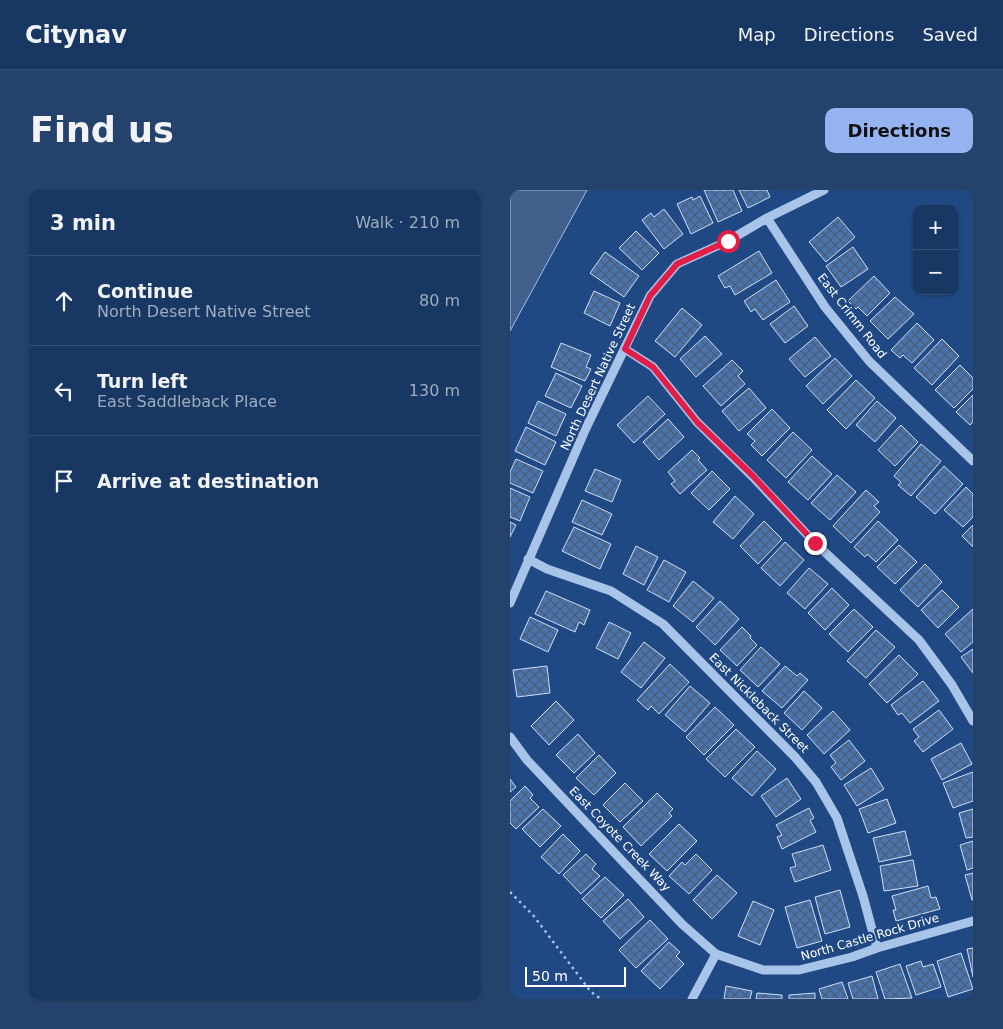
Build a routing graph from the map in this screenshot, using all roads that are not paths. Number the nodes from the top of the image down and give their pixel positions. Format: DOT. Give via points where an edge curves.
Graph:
graph roads {
  1 [pos="824,190"];
  2 [pos="767,218"];
  3 [pos="625,349"];
  4 [pos="973,461"];
  5 [pos="528,559"];
  6 [pos="510,602"];
  7 [pos="973,721"];
  8 [pos="510,737"];
  9 [pos="973,920"];
  10 [pos="877,948"];
  11 [pos="716,954"];
  12 [pos="692,999"];
  1 -- 2 [label="street, North Desert Native Street"];
  2 -- 3 [label="street, North Desert Native Street" via="728,241 677,264 650,296"];
  2 -- 4 [label="street, East Crimm Road" via="825,307 869,361"];
  3 -- 5 [label="street, North Desert Native Street"];
  3 -- 7 [label="street" via="653,367 697,422 815,543 919,640"];
  5 -- 6 [label="street, North Desert Native Street"];
  5 -- 10 [label="street, East Nickleback Street" via="611,591 663,624 795,757 816,782 838,818"];
  8 -- 11 [label="street, East Coyote Creek Way" via="527,760 682,924"];
  9 -- 10 [label="street, North Castle Rock Drive"];
  10 -- 11 [label="street, North Castle Rock Drive" via="798,970 763,970"];
  11 -- 12 [label="street"];
}
